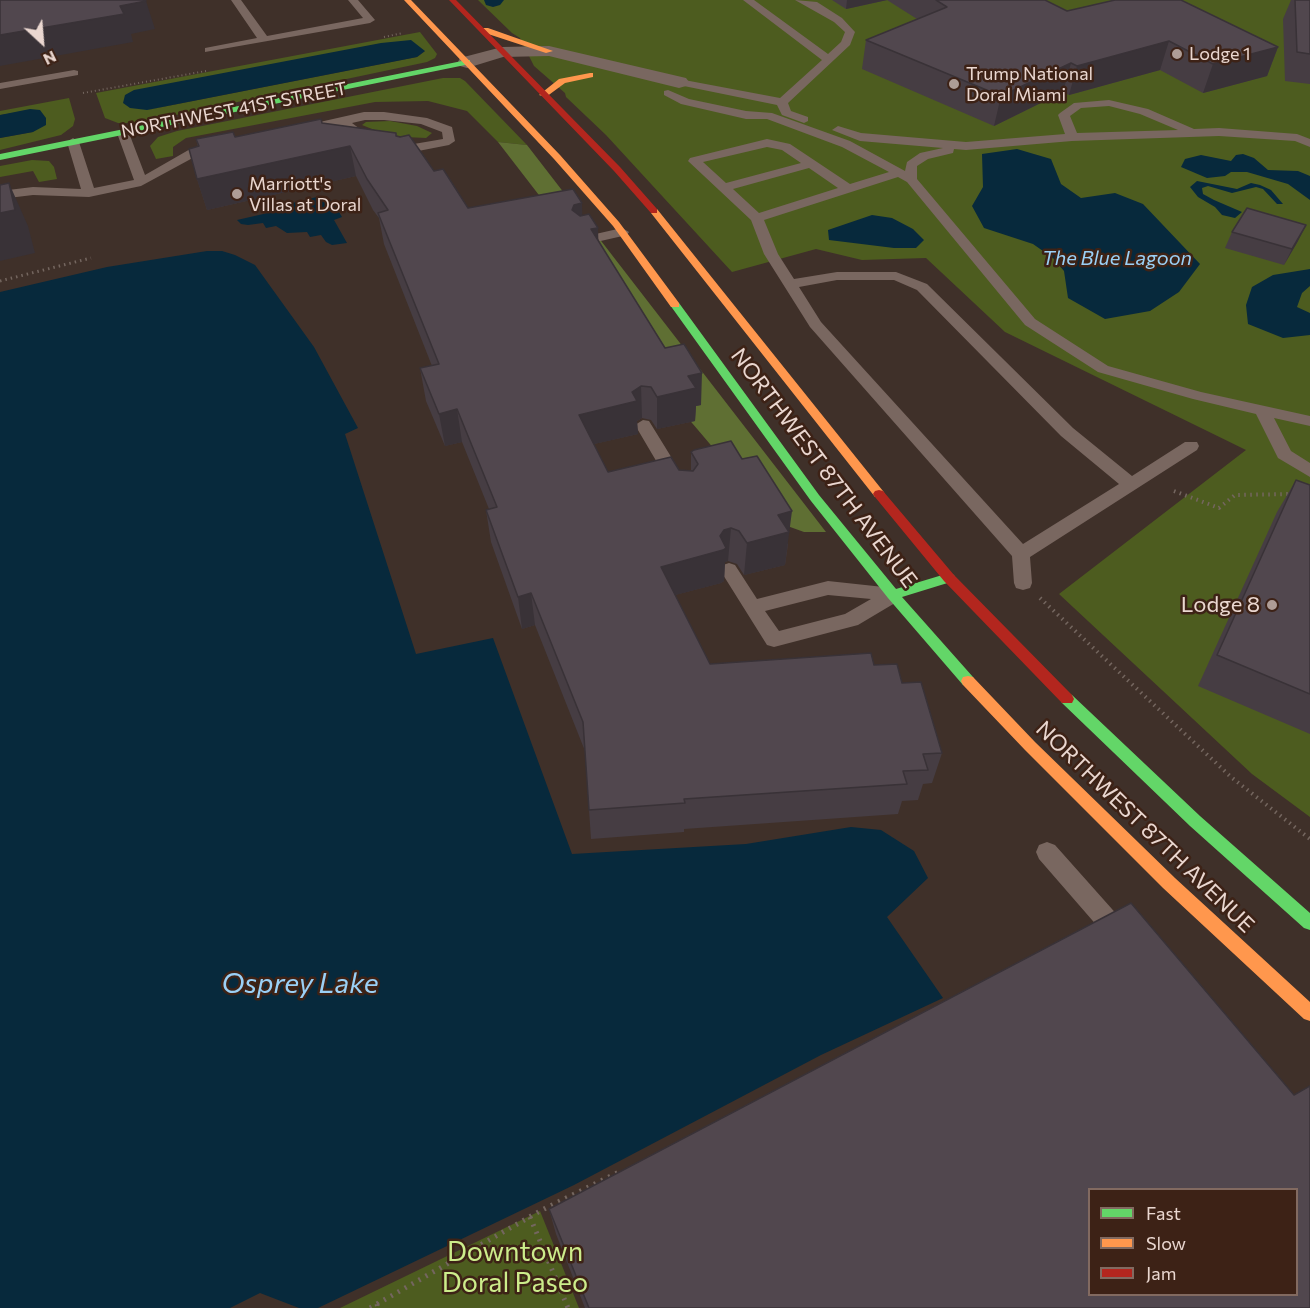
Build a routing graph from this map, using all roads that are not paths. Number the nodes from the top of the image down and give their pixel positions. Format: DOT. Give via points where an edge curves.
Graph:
graph roads {
  1 [pos="236,0"];
  2 [pos="353,0"];
  3 [pos="407,0"];
  4 [pos="452,0"];
  5 [pos="748,0"];
  6 [pos="800,0"];
  7 [pos="478,27"];
  8 [pos="264,40"];
  9 [pos="209,50"];
  10 [pos="549,51"];
  11 [pos="506,57"];
  12 [pos="828,59"];
  13 [pos="467,63"];
  14 [pos="74,73"];
  15 [pos="590,75"];
  16 [pos="0,86"];
  17 [pos="674,87"];
  18 [pos="543,95"];
  19 [pos="782,102"];
  20 [pos="342,122"];
  21 [pos="297,131"];
  22 [pos="123,133"];
  23 [pos="1194,133"];
  24 [pos="1072,137"];
  25 [pos="73,142"];
  26 [pos="372,142"];
  27 [pos="1310,143"];
  28 [pos="230,144"];
  29 [pos="966,146"];
  30 [pos="394,148"];
  31 [pos="0,157"];
  32 [pos="812,164"];
  33 [pos="905,176"];
  34 [pos="141,182"];
  35 [pos="724,188"];
  36 [pos="848,189"];
  37 [pos="89,193"];
  38 [pos="0,195"];
  39 [pos="757,218"];
  40 [pos="622,232"];
  41 [pos="583,241"];
  42 [pos="791,284"];
  43 [pos="1262,410"];
  44 [pos="1310,421"];
  45 [pos="643,425"];
  46 [pos="1191,446"];
  47 [pos="1310,471"];
  48 [pos="1131,484"];
  49 [pos="686,497"];
  50 [pos="1021,554"];
  51 [pos="729,570"];
  52 [pos="949,578"];
  53 [pos="1023,583"];
  54 [pos="893,595"];
  55 [pos="753,608"];
  56 [pos="1047,852"];
  57 [pos="1310,923"];
  58 [pos="1135,951"];
  59 [pos="1310,1014"];
  1 -- 8 [label="lane"];
  2 -- 8 [label="lane" via="370,20"];
  3 -- 13 [label="main road, NORTHWEST 87TH AVENUE"];
  4 -- 7 [label="main road, NORTHWEST 87TH AVENUE"];
  5 -- 12 [label="lane"];
  6 -- 12 [label="lane" via="838,20 850,32 846,43"];
  7 -- 10 [label="main road"];
  7 -- 11 [label="main road, NORTHWEST 87TH AVENUE"];
  8 -- 9 [label="lane"];
  10 -- 11 [label="street, NORTHWEST 41ST STREET"];
  10 -- 17 [label="street, NORTHWEST 41ST STREET"];
  11 -- 13 [label="street, NORTHWEST 41ST STREET"];
  11 -- 15 [label="street, NORTHWEST 41ST STREET"];
  11 -- 18 [label="main road, NORTHWEST 87TH AVENUE"];
  12 -- 19 [label="lane"];
  13 -- 22 [label="main road, NORTHWEST 41ST STREET"];
  13 -- 40 [label="main road, NORTHWEST 87TH AVENUE" via="587,189"];
  14 -- 16 [label="lane"];
  15 -- 17 [label="street, NORTHWEST 41ST STREET"];
  15 -- 18 [label="main road" via="562,81"];
  17 -- 19 [label="lane"];
  17 -- 33 [label="lane" via="685,102 746,115 768,115 846,144"];
  18 -- 52 [label="main road, NORTHWEST 87TH AVENUE" via="656,212 841,449"];
  19 -- 29 [label="lane" via="786,113 860,137"];
  20 -- 21 [label="lane"];
  20 -- 26 [label="lane"];
  20 -- 30 [label="lane" via="384,116 423,121 448,130 449,141"];
  22 -- 25 [label="main road, NORTHWEST 41ST STREET"];
  22 -- 34 [label="lane"];
  23 -- 24 [label="lane"];
  23 -- 24 [label="lane" via="1144,111 1109,103 1078,105 1064,115"];
  23 -- 27 [label="lane" via="1297,138"];
  24 -- 29 [label="lane"];
  25 -- 31 [label="main road, NORTHWEST 41ST STREET"];
  25 -- 37 [label="lane"];
  28 -- 34 [label="lane" via="196,151"];
  29 -- 33 [label="lane" via="924,156 911,165"];
  32 -- 35 [label="lane"];
  32 -- 35 [label="lane" via="786,147 767,143 694,161"];
  32 -- 36 [label="lane"];
  33 -- 36 [label="lane"];
  33 -- 43 [label="lane" via="1030,322 1103,369"];
  34 -- 37 [label="lane"];
  35 -- 39 [label="lane"];
  36 -- 39 [label="lane"];
  37 -- 38 [label="lane" via="33,191"];
  39 -- 42 [label="lane" via="771,254"];
  40 -- 41 [label="lane"];
  40 -- 54 [label="main road, NORTHWEST 87TH AVENUE" via="815,498"];
  42 -- 48 [label="lane" via="837,276 896,276 922,287 1067,432"];
  42 -- 50 [label="lane" via="815,324"];
  43 -- 44 [label="lane"];
  43 -- 47 [label="lane" via="1284,454"];
  45 -- 49 [label="lane"];
  46 -- 48 [label="lane"];
  48 -- 50 [label="lane"];
  50 -- 53 [label="lane"];
  51 -- 55 [label="lane"];
  52 -- 54 [label="main road"];
  52 -- 57 [label="main road, NORTHWEST 87TH AVENUE" via="1100,733"];
  54 -- 55 [label="lane" via="828,588"];
  54 -- 55 [label="lane" via="851,620 774,640"];
  54 -- 59 [label="main road, NORTHWEST 87TH AVENUE" via="1030,746"];
  56 -- 58 [label="lane"];
}
